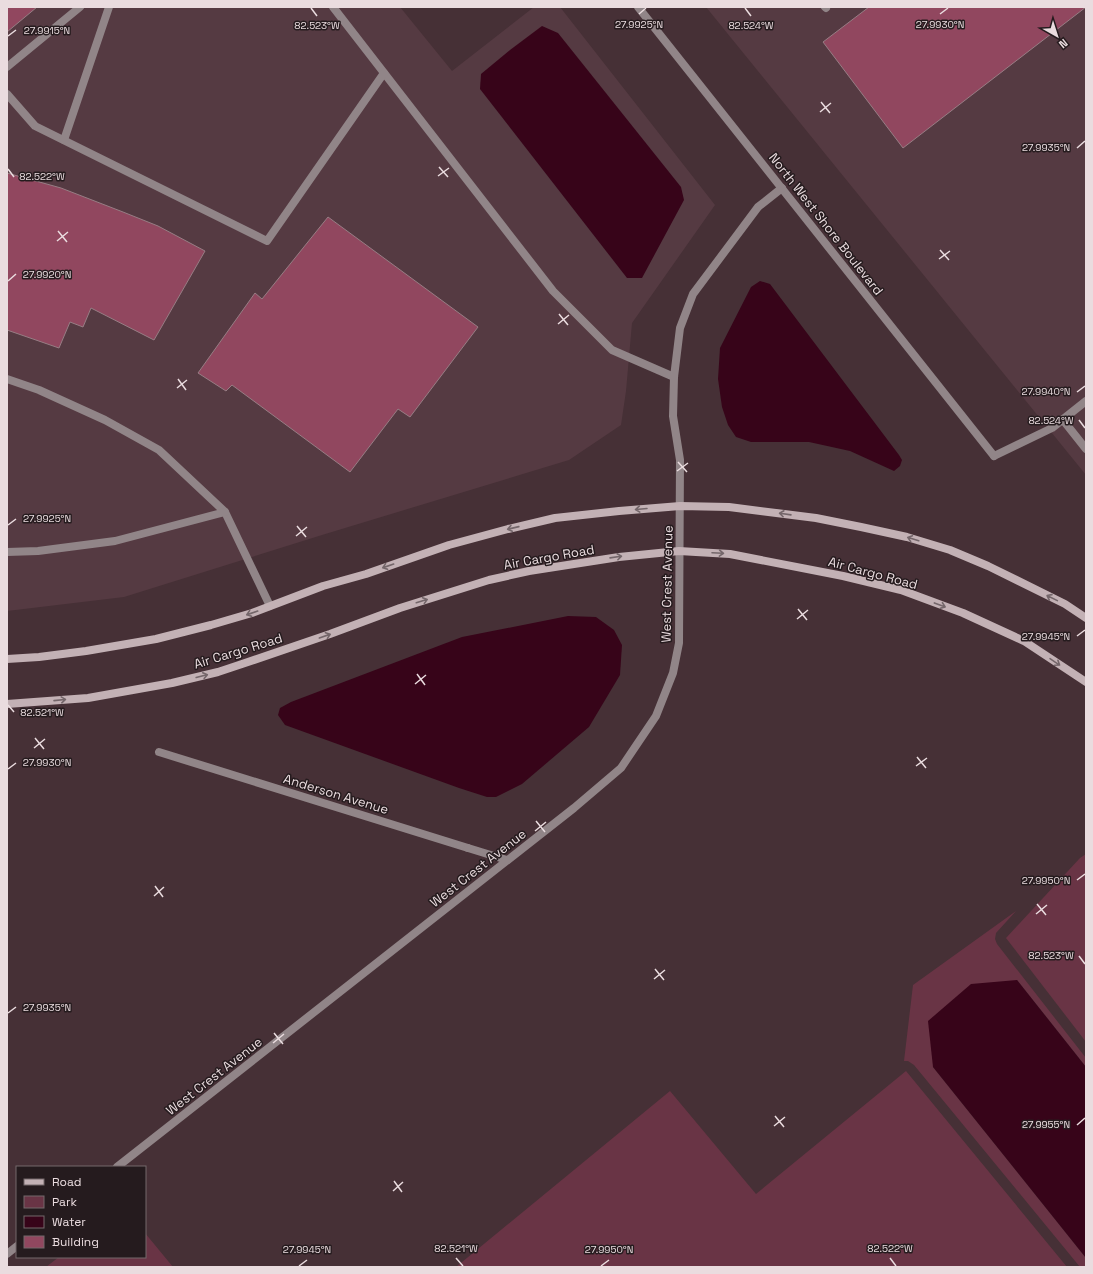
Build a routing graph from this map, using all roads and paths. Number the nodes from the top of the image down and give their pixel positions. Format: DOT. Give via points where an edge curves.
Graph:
graph roads {
  1 [pos="80,7"];
  2 [pos="109,7"];
  3 [pos="333,7"];
  4 [pos="638,7"];
  5 [pos="7,66"];
  6 [pos="384,73"];
  7 [pos="7,94"];
  8 [pos="64,140"];
  9 [pos="782,188"];
  10 [pos="674,377"];
  11 [pos="7,379"];
  12 [pos="1086,401"];
  13 [pos="1063,420"];
  14 [pos="1086,449"];
  15 [pos="680,506"];
  16 [pos="225,512"];
  17 [pos="679,551"];
  18 [pos="7,552"];
  19 [pos="270,606"];
  20 [pos="1086,618"];
  21 [pos="7,659"];
  22 [pos="1086,682"];
  23 [pos="7,704"];
  24 [pos="158,752"];
  25 [pos="507,860"];
  26 [pos="118,1166"];
  27 [pos="16,1247"];
  28 [pos="7,1254"];
  1 -- 5 [label="street"];
  2 -- 8 [label="street"];
  3 -- 6 [label="street"];
  4 -- 9 [label="street, North West Shore Boulevard"];
  6 -- 8 [label="street" via="267,241"];
  6 -- 10 [label="street" via="553,291 612,350"];
  7 -- 8 [label="street" via="35,126"];
  9 -- 10 [label="street, West Crest Avenue" via="758,207 693,294 680,328"];
  9 -- 13 [label="street, North West Shore Boulevard" via="994,456 1052,428"];
  10 -- 15 [label="street, West Crest Avenue" via="674,416 680,460"];
  11 -- 16 [label="street" via="39,390 105,420 159,450"];
  12 -- 13 [label="street"];
  13 -- 14 [label="street"];
  15 -- 17 [label="street, West Crest Avenue"];
  15 -- 19 [label="street, one-way" via="555,518 508,529 449,545"];
  20 -- 15 [label="street, one-way" via="1065,604 988,566 950,550 907,537 808,517 729,507"];
  16 -- 18 [label="street" via="115,540 38,551"];
  16 -- 19 [label="street"];
  17 -- 22 [label="street, Air Cargo Road, one-way" via="730,554 901,590 963,613 1024,641"];
  23 -- 17 [label="street, Air Cargo Road, one-way" via="88,698 172,683 218,672 400,608 490,580 619,556"];
  17 -- 25 [label="street, West Crest Avenue" via="679,643 673,672 656,716 621,768"];
  19 -- 21 [label="street, one-way" via="156,639 86,651"];
  24 -- 25 [label="street, Anderson Avenue"];
  25 -- 26 [label="street, West Crest Avenue"];
  27 -- 28 [label="street"];
}
